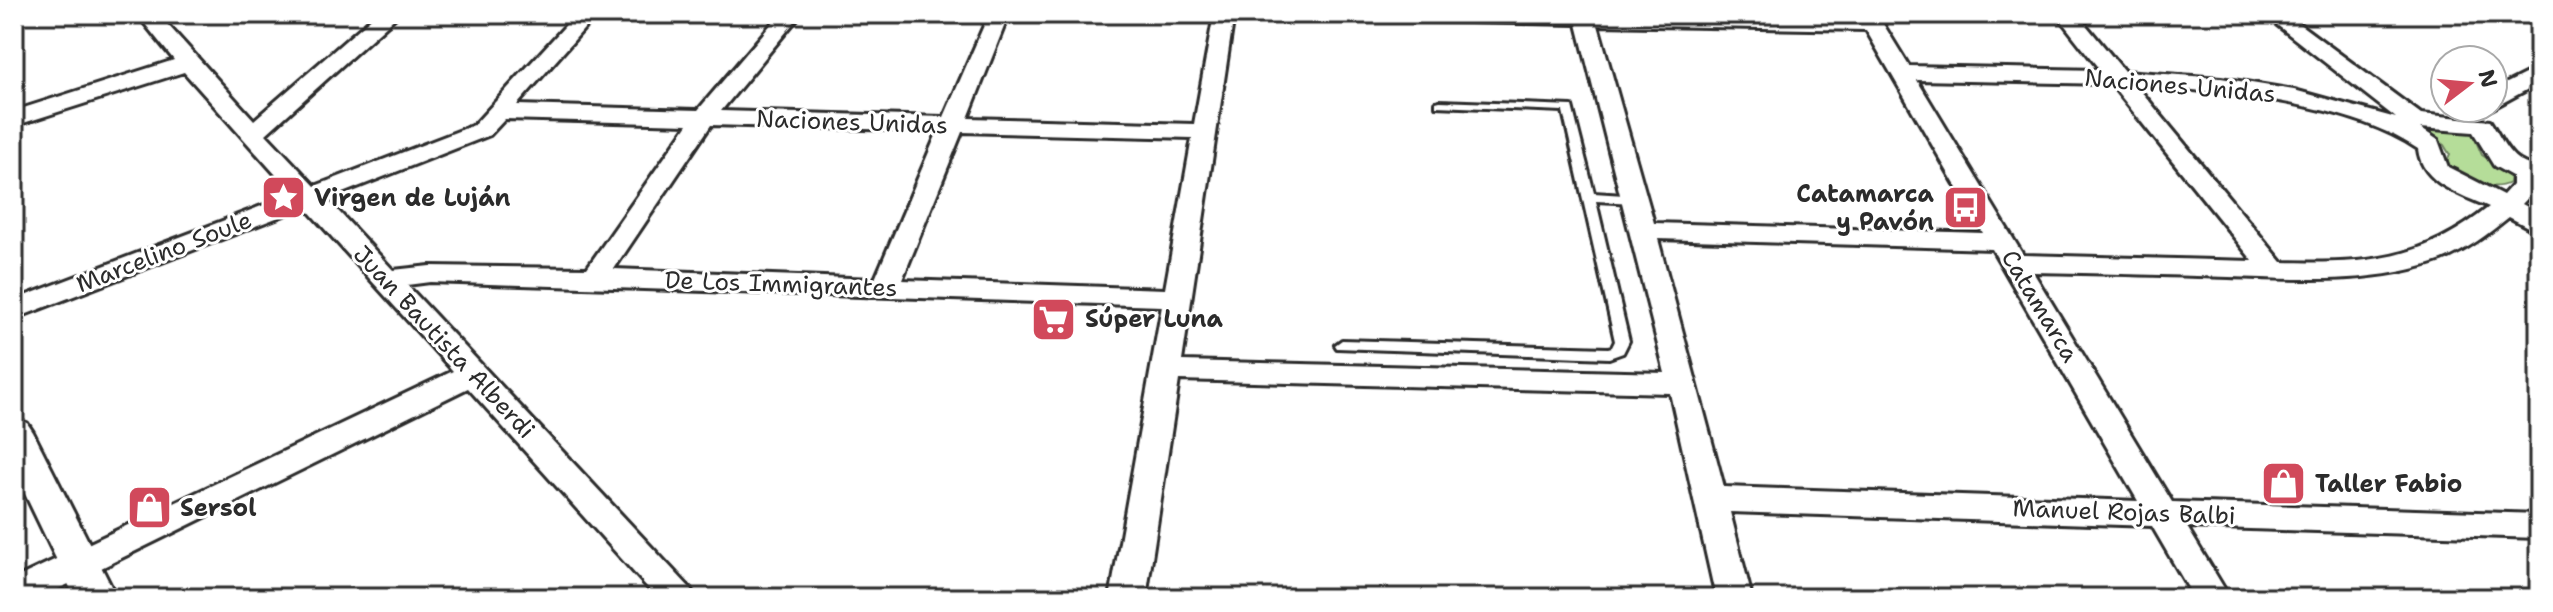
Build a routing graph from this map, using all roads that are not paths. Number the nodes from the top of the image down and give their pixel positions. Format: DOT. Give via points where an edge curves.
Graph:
graph roads {
  1 [pos="147,14"];
  2 [pos="389,14"];
  3 [pos="587,14"];
  4 [pos="791,14"];
  5 [pos="999,14"];
  6 [pos="1224,14"];
  7 [pos="1365,14"];
  8 [pos="2066,14"];
  9 [pos="2273,14"];
  10 [pos="1586,17"];
  11 [pos="1870,19"];
  12 [pos="188,63"];
  13 [pos="1901,73"];
  14 [pos="2539,74"];
  15 [pos="2118,77"];
  16 [pos="2509,89"];
  17 [pos="1440,104"];
  18 [pos="500,112"];
  19 [pos="704,118"];
  20 [pos="14,119"];
  21 [pos="2429,122"];
  22 [pos="2408,124"];
  23 [pos="2487,124"];
  24 [pos="953,125"];
  25 [pos="1205,131"];
  26 [pos="253,133"];
  27 [pos="2531,174"];
  28 [pos="310,195"];
  29 [pos="1588,197"];
  30 [pos="1635,199"];
  31 [pos="2508,204"];
  32 [pos="2539,225"];
  33 [pos="1643,231"];
  34 [pos="2008,252"];
  35 [pos="2275,271"];
  36 [pos="595,277"];
  37 [pos="386,279"];
  38 [pos="885,288"];
  39 [pos="1177,298"];
  40 [pos="14,310"];
  41 [pos="1342,345"];
  42 [pos="1166,370"];
  43 [pos="473,374"];
  44 [pos="1683,383"];
  45 [pos="14,432"];
  46 [pos="1710,499"];
  47 [pos="2162,513"];
  48 [pos="2539,526"];
  49 [pos="88,581"];
  50 [pos="14,595"];
  51 [pos="678,598"];
  52 [pos="1128,598"];
  53 [pos="1734,598"];
  54 [pos="2212,598"];
  1 -- 12 [label="street, Juan Bautista Alberdi"];
  2 -- 26 [label="street"];
  3 -- 18 [label="street, Marcelino Soule"];
  4 -- 19 [label="street"];
  5 -- 24 [label="street"];
  6 -- 25 [label="street"];
  7 -- 10 [label="street"];
  8 -- 15 [label="street"];
  9 -- 22 [label="street"];
  10 -- 11 [label="street"];
  10 -- 30 [label="street"];
  11 -- 13 [label="street, Catamarca"];
  12 -- 20 [label="street"];
  12 -- 26 [label="street, Juan Bautista Alberdi"];
  13 -- 15 [label="street, Naciones Unidas"];
  13 -- 34 [label="street, Catamarca"];
  14 -- 16 [label="street"];
  15 -- 22 [label="street, Naciones Unidas" via="2256,90"];
  15 -- 35 [label="street"];
  17 -- 29 [label="lane" via="1568,108"];
  18 -- 19 [label="street, Naciones Unidas"];
  18 -- 28 [label="street, Marcelino Soule" via="482,130"];
  19 -- 24 [label="street, Naciones Unidas"];
  19 -- 36 [label="street"];
  21 -- 22 [label="street, Naciones Unidas"];
  22 -- 31 [label="street" via="2429,145 2432,163 2442,173"];
  23 -- 27 [label="street" via="2497,157"];
  24 -- 25 [label="street, Naciones Unidas"];
  24 -- 38 [label="street"];
  25 -- 39 [label="street"];
  26 -- 28 [label="street, Juan Bautista Alberdi"];
  27 -- 31 [label="street"];
  28 -- 37 [label="street, Juan Bautista Alberdi"];
  28 -- 40 [label="street, Marcelino Soule"];
  29 -- 30 [label="lane"];
  29 -- 41 [label="lane" via="1622,341 1618,350"];
  30 -- 33 [label="street"];
  31 -- 32 [label="street"];
  31 -- 35 [label="street" via="2453,247 2404,263 2361,270"];
  33 -- 34 [label="street"];
  33 -- 44 [label="street"];
  34 -- 35 [label="street"];
  34 -- 47 [label="street, Catamarca"];
  36 -- 37 [label="street, De Los Immigrantes" via="430,274"];
  36 -- 38 [label="street, De Los Immigrantes"];
  37 -- 43 [label="street, Juan Bautista Alberdi"];
  38 -- 39 [label="street, De Los Immigrantes"];
  39 -- 42 [label="street"];
  42 -- 44 [label="street"];
  42 -- 52 [label="street"];
  43 -- 49 [label="street"];
  43 -- 51 [label="street, Juan Bautista Alberdi"];
  44 -- 46 [label="street"];
  45 -- 49 [label="street"];
  46 -- 47 [label="street, Manuel Rojas Balbi"];
  46 -- 53 [label="street"];
  47 -- 48 [label="street, Manuel Rojas Balbi"];
  47 -- 54 [label="street, Catamarca"];
  49 -- 50 [label="street"];
}
